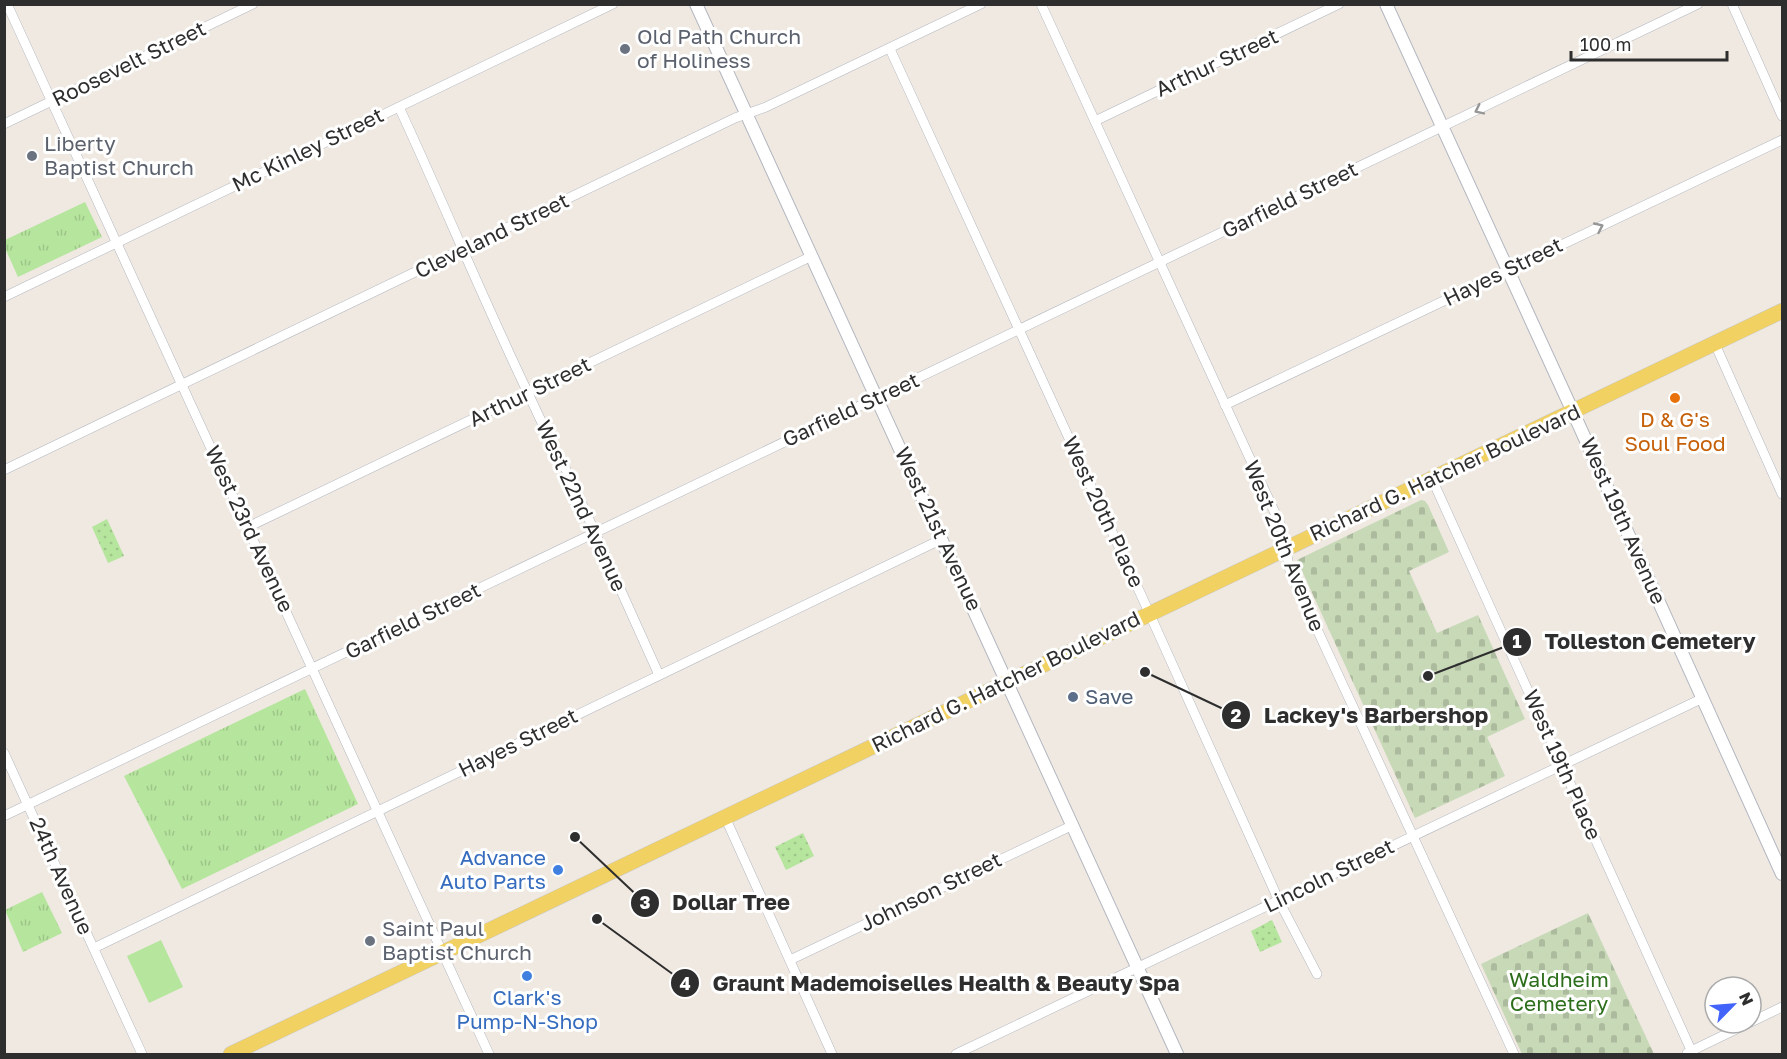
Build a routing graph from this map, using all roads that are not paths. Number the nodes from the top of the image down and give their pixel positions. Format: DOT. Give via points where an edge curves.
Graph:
graph roads {
  1 [pos="7,4"];
  2 [pos="253,4"];
  3 [pos="613,4"];
  4 [pos="696,4"];
  5 [pos="981,4"];
  6 [pos="1041,4"];
  7 [pos="1339,4"];
  8 [pos="1386,4"];
  9 [pos="1698,4"];
  10 [pos="1732,4"];
  11 [pos="890,49"];
  12 [pos="52,101"];
  13 [pos="399,107"];
  14 [pos="747,114"];
  15 [pos="1782,116"];
  16 [pos="1095,121"];
  17 [pos="4,124"];
  18 [pos="1442,127"];
  19 [pos="1782,140"];
  20 [pos="117,242"];
  21 [pos="464,250"];
  22 [pos="812,256"];
  23 [pos="1160,263"];
  24 [pos="1508,270"];
  25 [pos="4,297"];
  26 [pos="1782,311"];
  27 [pos="1018,331"];
  28 [pos="1715,344"];
  29 [pos="183,385"];
  30 [pos="528,393"];
  31 [pos="877,397"];
  32 [pos="1225,405"];
  33 [pos="1573,412"];
  34 [pos="4,470"];
  35 [pos="1432,479"];
  36 [pos="1782,494"];
  37 [pos="248,527"];
  38 [pos="595,533"];
  39 [pos="942,539"];
  40 [pos="1286,549"];
  41 [pos="1149,614"];
  42 [pos="313,669"];
  43 [pos="659,675"];
  44 [pos="1008,681"];
  45 [pos="1702,698"];
  46 [pos="4,753"];
  47 [pos="1562,764"];
  48 [pos="28,805"];
  49 [pos="378,811"];
  50 [pos="4,816"];
  51 [pos="725,817"];
  52 [pos="1073,825"];
  53 [pos="1413,836"];
  54 [pos="1782,874"];
  55 [pos="1279,901"];
  56 [pos="93,948"];
  57 [pos="443,953"];
  58 [pos="790,960"];
  59 [pos="1138,968"];
  60 [pos="1317,974"];
  61 [pos="1782,1007"];
  62 [pos="1763,1016"];
  63 [pos="1724,1035"];
  64 [pos="142,1054"];
  65 [pos="231,1054"];
  66 [pos="489,1054"];
  67 [pos="832,1054"];
  68 [pos="956,1054"];
  69 [pos="1178,1054"];
  70 [pos="1514,1054"];
  1 -- 12 [label="street, West 23rd Avenue"];
  2 -- 12 [label="street, Roosevelt Street"];
  3 -- 13 [label="street, Mc Kinley Street"];
  4 -- 14 [label="street, West 21st Avenue"];
  5 -- 11 [label="street, Cleveland Street"];
  6 -- 16 [label="street, West 20th Avenue"];
  7 -- 16 [label="street, Arthur Street"];
  8 -- 18 [label="street, West 19th Avenue"];
  9 -- 18 [label="street, Garfield Street, one-way"];
  10 -- 15 [label="street"];
  11 -- 14 [label="street, Cleveland Street"];
  11 -- 27 [label="street, West 20th Place"];
  12 -- 17 [label="street, Roosevelt Street"];
  12 -- 20 [label="street, West 23rd Avenue"];
  13 -- 20 [label="street, Mc Kinley Street"];
  13 -- 21 [label="street, West 22nd Avenue"];
  14 -- 21 [label="street, Cleveland Street"];
  14 -- 22 [label="street, West 21st Avenue"];
  16 -- 23 [label="street, West 20th Avenue"];
  18 -- 23 [label="street, Garfield Street"];
  18 -- 24 [label="street, West 19th Avenue"];
  24 -- 19 [label="street, Hayes Street, one-way"];
  20 -- 25 [label="street, Mc Kinley Street"];
  20 -- 29 [label="street, West 23rd Avenue"];
  21 -- 29 [label="street, Cleveland Street"];
  21 -- 30 [label="street, West 22nd Avenue"];
  22 -- 30 [label="street, Arthur Street"];
  22 -- 31 [label="street, West 21st Avenue"];
  23 -- 27 [label="street, Garfield Street"];
  23 -- 32 [label="street, West 20th Avenue"];
  24 -- 32 [label="street, Hayes Street"];
  24 -- 33 [label="street, West 19th Avenue"];
  26 -- 28 [label="main road, Richard G. Hatcher Boulevard"];
  27 -- 31 [label="street, Garfield Street"];
  27 -- 41 [label="street, West 20th Place"];
  28 -- 33 [label="main road, Richard G. Hatcher Boulevard"];
  28 -- 36 [label="street"];
  29 -- 34 [label="street, Cleveland Street"];
  29 -- 37 [label="street, West 23rd Avenue"];
  30 -- 37 [label="street, Arthur Street"];
  30 -- 38 [label="street, West 22nd Avenue"];
  31 -- 38 [label="street, Garfield Street"];
  31 -- 39 [label="street, West 21st Avenue"];
  32 -- 40 [label="street, West 20th Avenue" via="1281,526"];
  33 -- 35 [label="main road, Richard G. Hatcher Boulevard"];
  33 -- 45 [label="street, West 19th Avenue"];
  35 -- 40 [label="main road, Richard G. Hatcher Boulevard"];
  35 -- 47 [label="street, West 19th Place"];
  37 -- 42 [label="street, West 23rd Avenue"];
  38 -- 42 [label="street, Garfield Street"];
  38 -- 43 [label="street, West 22nd Avenue"];
  39 -- 43 [label="street, Hayes Street"];
  39 -- 44 [label="street, West 21st Avenue"];
  40 -- 41 [label="main road, Richard G. Hatcher Boulevard"];
  40 -- 53 [label="street, West 20th Avenue" via="1290,572"];
  41 -- 44 [label="main road, Richard G. Hatcher Boulevard"];
  41 -- 55 [label="street, West 20th Place"];
  42 -- 48 [label="street, Garfield Street"];
  42 -- 49 [label="street, West 23rd Avenue"];
  43 -- 49 [label="street, Hayes Street"];
  44 -- 51 [label="main road, Richard G. Hatcher Boulevard"];
  44 -- 52 [label="street, West 21st Avenue"];
  45 -- 47 [label="street, Lincoln Street"];
  45 -- 54 [label="street, West 19th Avenue"];
  46 -- 48 [label="street, 24th Avenue"];
  47 -- 53 [label="street, Lincoln Street"];
  47 -- 63 [label="street, West 19th Place" via="1689,1052"];
  48 -- 50 [label="street, Garfield Street"];
  48 -- 56 [label="street, 24th Avenue"];
  49 -- 56 [label="street, Hayes Street"];
  49 -- 57 [label="street, West 23rd Avenue"];
  51 -- 57 [label="main road, Richard G. Hatcher Boulevard"];
  51 -- 58 [label="street"];
  52 -- 58 [label="street, Johnson Street"];
  52 -- 59 [label="street, West 21st Avenue"];
  53 -- 55 [label="street, Lincoln Street"];
  53 -- 70 [label="street, West 20th Avenue"];
  55 -- 59 [label="street, Lincoln Street"];
  55 -- 60 [label="street, West 20th Place"];
  56 -- 64 [label="street, 24th Avenue"];
  57 -- 65 [label="main road, Richard G. Hatcher Boulevard"];
  57 -- 66 [label="street, West 23rd Avenue"];
  58 -- 67 [label="street"];
  59 -- 68 [label="street, Lincoln Street"];
  59 -- 69 [label="street, West 21st Avenue"];
  61 -- 62 [label="street"];
}
